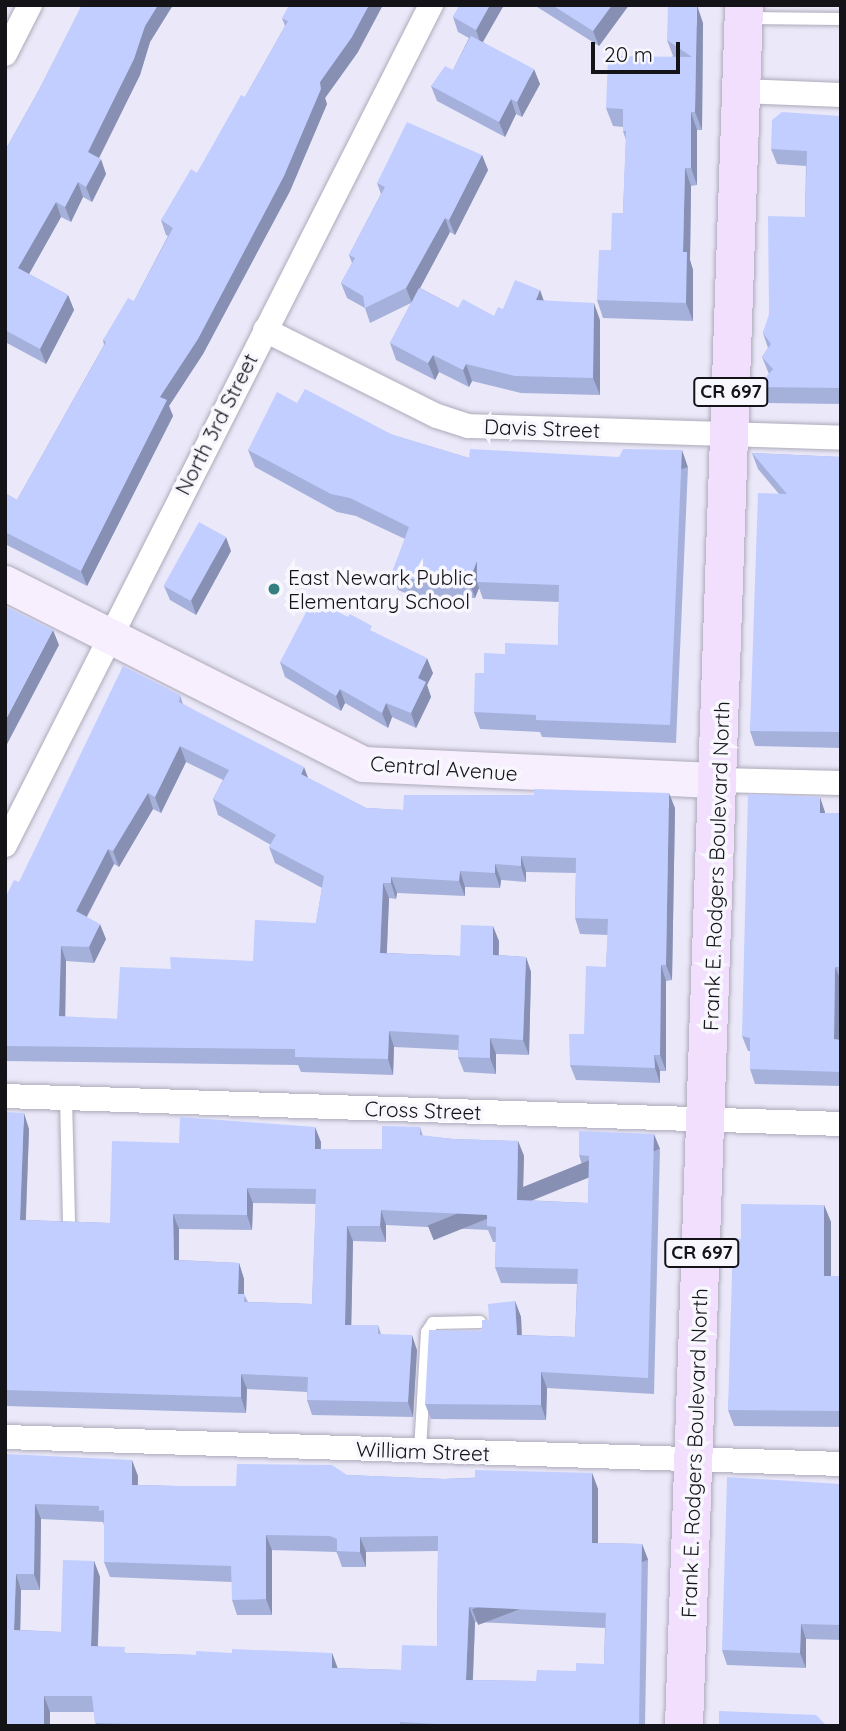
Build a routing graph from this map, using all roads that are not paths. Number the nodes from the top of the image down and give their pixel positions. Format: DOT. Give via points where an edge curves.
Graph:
graph roads {
  1 [pos="30,5"];
  2 [pos="431,5"];
  3 [pos="744,11"];
  4 [pos="841,19"];
  5 [pos="5,54"];
  6 [pos="741,91"];
  7 [pos="841,95"];
  8 [pos="265,330"];
  9 [pos="729,435"];
  10 [pos="841,438"];
  11 [pos="5,583"];
  12 [pos="108,635"];
  13 [pos="719,780"];
  14 [pos="841,783"];
  15 [pos="5,845"];
  16 [pos="5,1096"];
  17 [pos="66,1099"];
  18 [pos="706,1120"];
  19 [pos="841,1124"];
  20 [pos="69,1225"];
  21 [pos="480,1322"];
  22 [pos="5,1437"];
  23 [pos="420,1450"];
  24 [pos="694,1459"];
  25 [pos="841,1464"];
  26 [pos="684,1726"];
  1 -- 5 [label="street"];
  2 -- 8 [label="street, North 3rd Street"];
  3 -- 4 [label="lane"];
  3 -- 6 [label="main road, Frank E. Rodgers Boulevard North / CR 697"];
  6 -- 7 [label="street"];
  6 -- 9 [label="main road, Frank E. Rodgers Boulevard North / CR 697"];
  8 -- 9 [label="street, Davis Street" via="460,424"];
  8 -- 12 [label="street, North 3rd Street"];
  9 -- 10 [label="street, Davis Street"];
  9 -- 13 [label="main road, Frank E. Rodgers Boulevard North / CR 697"];
  11 -- 12 [label="main road, Central Avenue"];
  12 -- 13 [label="main road, Central Avenue" via="350,759 378,768"];
  12 -- 15 [label="street, North 3rd Street"];
  13 -- 14 [label="street, Central Avenue"];
  13 -- 18 [label="main road, Frank E. Rodgers Boulevard North / CR 697"];
  16 -- 17 [label="street, Cross Street"];
  17 -- 18 [label="street, Cross Street"];
  17 -- 20 [label="lane"];
  18 -- 19 [label="street, Cross Street"];
  18 -- 24 [label="main road, Frank E. Rodgers Boulevard North / CR 697"];
  21 -- 23 [label="lane" via="433,1323 428,1332"];
  22 -- 23 [label="street, William Street"];
  23 -- 24 [label="street, William Street"];
  24 -- 25 [label="street, William Street"];
  24 -- 26 [label="main road, Frank E. Rodgers Boulevard North / CR 697"];
}
